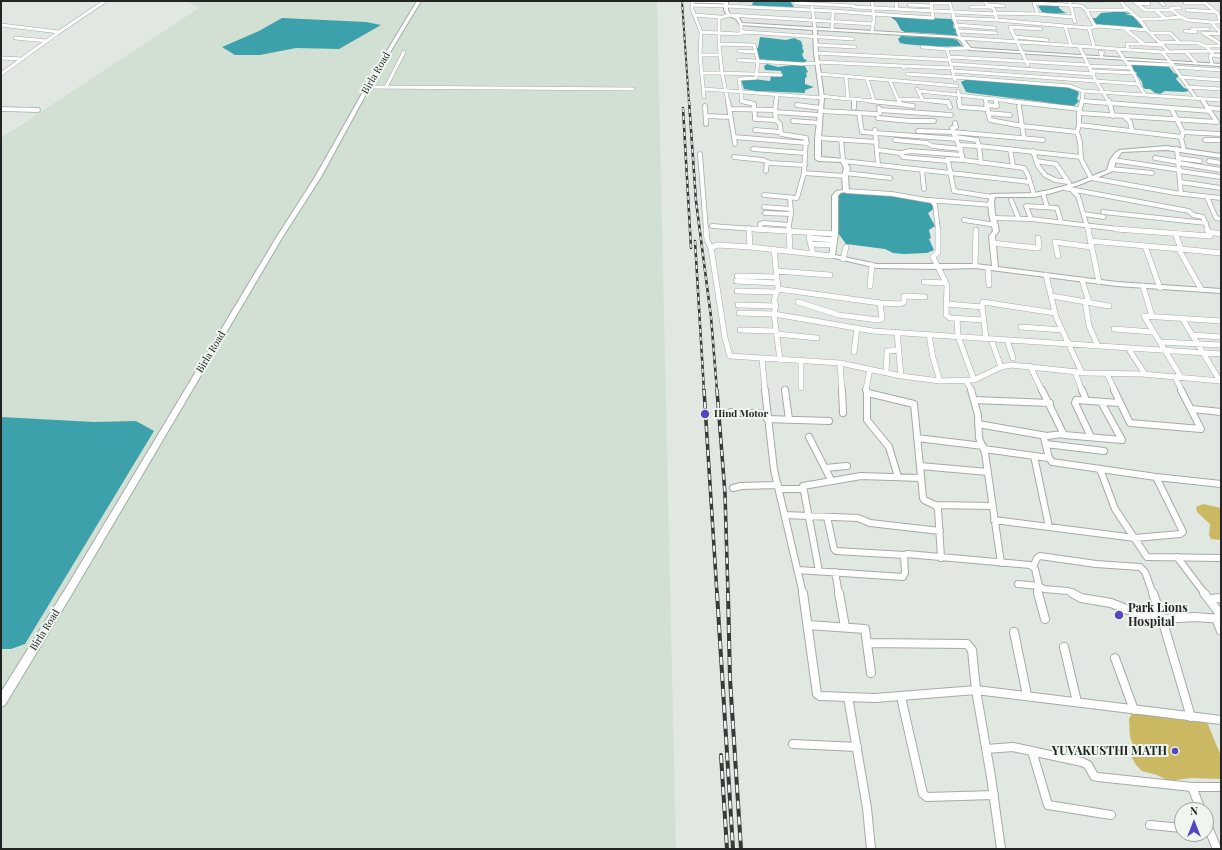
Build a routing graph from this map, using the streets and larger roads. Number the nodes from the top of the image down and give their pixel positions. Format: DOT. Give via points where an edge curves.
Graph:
graph roads {
  1 [pos="105,1"];
  2 [pos="419,1"];
  3 [pos="692,1"];
  4 [pos="740,1"];
  5 [pos="752,1"];
  6 [pos="852,1"];
  7 [pos="872,1"];
  8 [pos="896,1"];
  9 [pos="985,1"];
  10 [pos="1087,1"];
  11 [pos="1102,1"];
  12 [pos="1121,1"];
  13 [pos="1148,1"];
  14 [pos="1160,1"];
  15 [pos="795,2"];
  16 [pos="950,2"];
  17 [pos="1135,2"];
  18 [pos="1204,2"];
  19 [pos="812,3"];
  20 [pos="831,3"];
  21 [pos="931,3"];
  22 [pos="1070,3"];
  23 [pos="1185,3"];
  24 [pos="692,5"];
  25 [pos="909,5"];
  26 [pos="1164,5"];
  27 [pos="742,6"];
  28 [pos="854,6"];
  29 [pos="989,6"];
  30 [pos="1004,6"];
  31 [pos="751,7"];
  32 [pos="727,8"];
  33 [pos="759,8"];
  34 [pos="774,8"];
  35 [pos="873,8"];
  36 [pos="1087,8"];
  37 [pos="1180,8"];
  38 [pos="792,9"];
  39 [pos="897,9"];
  40 [pos="700,10"];
  41 [pos="812,10"];
  42 [pos="1128,10"];
  43 [pos="1155,10"];
  44 [pos="1171,10"];
  45 [pos="1187,10"];
  46 [pos="833,11"];
  47 [pos="931,11"];
  48 [pos="854,12"];
  49 [pos="952,12"];
  50 [pos="971,13"];
  51 [pos="996,13"];
  52 [pos="873,14"];
  53 [pos="1038,14"];
  54 [pos="1219,14"];
  55 [pos="695,15"];
  56 [pos="741,16"];
  57 [pos="720,17"];
  58 [pos="759,17"];
  59 [pos="1073,17"];
  60 [pos="1181,17"];
  61 [pos="1195,17"];
  62 [pos="779,18"];
  63 [pos="953,18"];
  64 [pos="1165,18"];
  65 [pos="792,19"];
  66 [pos="974,19"];
  67 [pos="1139,19"];
  68 [pos="813,20"];
  69 [pos="996,20"];
  70 [pos="1220,21"];
  71 [pos="832,22"];
  72 [pos="1076,22"];
  73 [pos="1211,22"];
  74 [pos="854,23"];
  75 [pos="741,24"];
  76 [pos="873,24"];
  77 [pos="1039,24"];
  78 [pos="1,25"];
  79 [pos="957,25"];
  80 [pos="1065,26"];
  81 [pos="1095,26"];
  82 [pos="995,28"];
  83 [pos="1089,28"];
  84 [pos="815,29"];
  85 [pos="1125,29"];
  86 [pos="832,30"];
  87 [pos="1218,30"];
  88 [pos="852,31"];
  89 [pos="959,31"];
  90 [pos="1149,31"];
  91 [pos="1185,31"];
  92 [pos="59,32"];
  93 [pos="701,32"];
  94 [pos="744,32"];
  95 [pos="872,32"];
  96 [pos="1195,32"];
  97 [pos="718,33"];
  98 [pos="760,33"];
  99 [pos="996,33"];
  100 [pos="1204,33"];
  101 [pos="1221,34"];
  102 [pos="816,37"];
  103 [pos="1015,37"];
  104 [pos="15,38"];
  105 [pos="960,38"];
  106 [pos="853,39"];
  107 [pos="47,41"];
  108 [pos="998,41"];
  109 [pos="1017,42"];
  110 [pos="1180,43"];
  111 [pos="719,44"];
  112 [pos="1048,44"];
  113 [pos="1144,44"];
  114 [pos="1162,44"];
  115 [pos="817,45"];
  116 [pos="1221,45"];
  117 [pos="754,46"];
  118 [pos="922,46"];
  119 [pos="1071,46"];
  120 [pos="1078,46"];
  121 [pos="1205,46"];
  122 [pos="855,47"];
  123 [pos="1094,47"];
  124 [pos="947,48"];
  125 [pos="968,48"];
  126 [pos="1117,49"];
  127 [pos="983,50"];
  128 [pos="1128,50"];
  129 [pos="1168,50"];
  130 [pos="739,51"];
  131 [pos="1185,51"];
  132 [pos="1221,51"];
  133 [pos="404,52"];
  134 [pos="756,52"];
  135 [pos="1023,52"];
  136 [pos="1162,52"];
  137 [pos="1212,53"];
  138 [pos="816,54"];
  139 [pos="700,55"];
  140 [pos="720,55"];
  141 [pos="857,55"];
  142 [pos="881,56"];
  143 [pos="1083,56"];
  144 [pos="1221,56"];
  145 [pos="1,58"];
  146 [pos="950,58"];
  147 [pos="1122,58"];
  148 [pos="23,59"];
  149 [pos="986,59"];
  150 [pos="738,60"];
  151 [pos="758,61"];
  152 [pos="1027,61"];
  153 [pos="1170,61"];
  154 [pos="818,62"];
  155 [pos="1126,63"];
  156 [pos="1196,63"];
  157 [pos="1210,64"];
  158 [pos="882,65"];
  159 [pos="1088,65"];
  160 [pos="1221,65"];
  161 [pos="902,66"];
  162 [pos="1174,66"];
  163 [pos="988,67"];
  164 [pos="952,68"];
  165 [pos="1131,68"];
  166 [pos="1029,69"];
  167 [pos="1214,70"];
  168 [pos="1221,70"];
  169 [pos="703,73"];
  170 [pos="722,73"];
  171 [pos="1093,73"];
  172 [pos="1134,73"];
  173 [pos="1,74"];
  174 [pos="756,74"];
  175 [pos="819,74"];
  176 [pos="907,74"];
  177 [pos="988,74"];
  178 [pos="781,75"];
  179 [pos="846,77"];
  180 [pos="1031,77"];
  181 [pos="1180,77"];
  182 [pos="954,78"];
  183 [pos="867,79"];
  184 [pos="1221,79"];
  185 [pos="989,80"];
  186 [pos="890,81"];
  187 [pos="1096,81"];
  188 [pos="909,82"];
  189 [pos="914,82"];
  190 [pos="1034,83"];
  191 [pos="1139,84"];
  192 [pos="958,86"];
  193 [pos="368,87"];
  194 [pos="386,87"];
  195 [pos="1187,87"];
  196 [pos="633,89"];
  197 [pos="1221,89"];
  198 [pos="704,90"];
  199 [pos="727,90"];
  200 [pos="1083,91"];
  201 [pos="740,92"];
  202 [pos="918,92"];
  203 [pos="1103,92"];
  204 [pos="777,94"];
  205 [pos="959,95"];
  206 [pos="1145,95"];
  207 [pos="704,97"];
  208 [pos="822,97"];
  209 [pos="995,98"];
  210 [pos="1196,98"];
  211 [pos="848,99"];
  212 [pos="854,99"];
  213 [pos="898,99"];
  214 [pos="1202,99"];
  215 [pos="923,100"];
  216 [pos="1221,100"];
  217 [pos="874,101"];
  218 [pos="1083,101"];
  219 [pos="879,102"];
  220 [pos="900,104"];
  221 [pos="1109,104"];
  222 [pos="796,105"];
  223 [pos="705,106"];
  224 [pos="913,106"];
  225 [pos="1019,106"];
  226 [pos="1139,106"];
  227 [pos="950,107"];
  228 [pos="960,107"];
  229 [pos="987,107"];
  230 [pos="854,108"];
  231 [pos="1171,108"];
  232 [pos="1,109"];
  233 [pos="730,109"];
  234 [pos="1221,109"];
  235 [pos="38,110"];
  236 [pos="754,110"];
  237 [pos="1209,110"];
  238 [pos="775,111"];
  239 [pos="820,111"];
  240 [pos="1079,111"];
  241 [pos="859,113"];
  242 [pos="878,114"];
  243 [pos="951,115"];
  244 [pos="706,116"];
  245 [pos="1010,116"];
  246 [pos="1113,116"];
  247 [pos="1125,116"];
  248 [pos="730,117"];
  249 [pos="1145,118"];
  250 [pos="755,119"];
  251 [pos="776,120"];
  252 [pos="1178,120"];
  253 [pos="793,121"];
  254 [pos="934,121"];
  255 [pos="1217,122"];
  256 [pos="706,124"];
  257 [pos="780,124"];
  258 [pos="820,124"];
  259 [pos="879,125"];
  260 [pos="1079,125"];
  261 [pos="1022,126"];
  262 [pos="1221,128"];
  263 [pos="1132,130"];
  264 [pos="875,131"];
  265 [pos="918,131"];
  266 [pos="780,132"];
  267 [pos="1077,132"];
  268 [pos="1182,134"];
  269 [pos="1221,134"];
  270 [pos="955,135"];
  271 [pos="734,137"];
  272 [pos="750,138"];
  273 [pos="818,138"];
  274 [pos="1024,138"];
  275 [pos="841,139"];
  276 [pos="895,140"];
  277 [pos="1043,140"];
  278 [pos="1205,140"];
  279 [pos="1221,140"];
  280 [pos="877,142"];
  281 [pos="807,143"];
  282 [pos="735,144"];
  283 [pos="979,146"];
  284 [pos="960,147"];
  285 [pos="1010,149"];
  286 [pos="1177,149"];
  287 [pos="753,150"];
  288 [pos="878,150"];
  289 [pos="1184,150"];
  290 [pos="1033,152"];
  291 [pos="901,153"];
  292 [pos="700,154"];
  293 [pos="946,154"];
  294 [pos="805,155"];
  295 [pos="962,155"];
  296 [pos="1221,156"];
  297 [pos="734,157"];
  298 [pos="1081,157"];
  299 [pos="914,158"];
  300 [pos="1155,158"];
  301 [pos="818,159"];
  302 [pos="948,160"];
  303 [pos="963,160"];
  304 [pos="1112,160"];
  305 [pos="843,161"];
  306 [pos="1036,161"];
  307 [pos="1179,161"];
  308 [pos="1209,161"];
  309 [pos="767,162"];
  310 [pos="1200,162"];
  311 [pos="981,163"];
  312 [pos="1221,163"];
  313 [pos="878,164"];
  314 [pos="805,165"];
  315 [pos="1013,166"];
  316 [pos="916,169"];
  317 [pos="1111,169"];
  318 [pos="922,170"];
  319 [pos="1221,170"];
  320 [pos="766,171"];
  321 [pos="1180,171"];
  322 [pos="804,173"];
  323 [pos="951,173"];
  324 [pos="1152,173"];
  325 [pos="845,175"];
  326 [pos="1221,177"];
  327 [pos="890,178"];
  328 [pos="1090,178"];
  329 [pos="1030,182"];
  330 [pos="1180,182"];
  331 [pos="1071,186"];
  332 [pos="1221,188"];
  333 [pos="924,189"];
  334 [pos="846,191"];
  335 [pos="1043,193"];
  336 [pos="1181,194"];
  337 [pos="764,195"];
  338 [pos="1034,195"];
  339 [pos="992,197"];
  340 [pos="1207,197"];
  341 [pos="790,198"];
  342 [pos="1221,198"];
  343 [pos="927,200"];
  344 [pos="1011,200"];
  345 [pos="992,206"];
  346 [pos="1047,207"];
  347 [pos="764,210"];
  348 [pos="791,211"];
  349 [pos="1084,214"];
  350 [pos="1203,217"];
  351 [pos="994,218"];
  352 [pos="1019,219"];
  353 [pos="1031,219"];
  354 [pos="1219,219"];
  355 [pos="964,220"];
  356 [pos="1061,222"];
  357 [pos="1206,224"];
  358 [pos="789,225"];
  359 [pos="996,225"];
  360 [pos="1087,225"];
  361 [pos="712,226"];
  362 [pos="749,228"];
  363 [pos="761,229"];
  364 [pos="976,230"];
  365 [pos="788,232"];
  366 [pos="808,232"];
  367 [pos="1209,232"];
  368 [pos="1175,233"];
  369 [pos="1221,234"];
  370 [pos="810,238"];
  371 [pos="1038,238"];
  372 [pos="834,240"];
  373 [pos="1090,241"];
  374 [pos="992,243"];
  375 [pos="811,244"];
  376 [pos="1145,246"];
  377 [pos="750,247"];
  378 [pos="846,247"];
  379 [pos="1091,247"];
  380 [pos="711,248"];
  381 [pos="1179,248"];
  382 [pos="774,249"];
  383 [pos="790,252"];
  384 [pos="1221,253"];
  385 [pos="813,254"];
  386 [pos="832,256"];
  387 [pos="1058,256"];
  388 [pos="843,259"];
  389 [pos="872,265"];
  390 [pos="975,266"];
  391 [pos="938,267"];
  392 [pos="992,268"];
  393 [pos="830,275"];
  394 [pos="1046,275"];
  395 [pos="776,277"];
  396 [pos="736,278"];
  397 [pos="1082,280"];
  398 [pos="924,282"];
  399 [pos="1099,282"];
  400 [pos="946,283"];
  401 [pos="989,285"];
  402 [pos="870,286"];
  403 [pos="1143,286"];
  404 [pos="1160,288"];
  405 [pos="1200,289"];
  406 [pos="737,290"];
  407 [pos="777,291"];
  408 [pos="1221,291"];
  409 [pos="1052,296"];
  410 [pos="925,297"];
  411 [pos="798,302"];
  412 [pos="1087,302"];
  413 [pos="880,303"];
  414 [pos="947,304"];
  415 [pos="738,305"];
  416 [pos="776,306"];
  417 [pos="1109,306"];
  418 [pos="982,307"];
  419 [pos="739,313"];
  420 [pos="1055,313"];
  421 [pos="774,314"];
  422 [pos="1152,316"];
  423 [pos="957,318"];
  424 [pos="1182,318"];
  425 [pos="864,319"];
  426 [pos="984,320"];
  427 [pos="1221,321"];
  428 [pos="857,328"];
  429 [pos="1021,328"];
  430 [pos="864,329"];
  431 [pos="1114,329"];
  432 [pos="740,330"];
  433 [pos="1062,330"];
  434 [pos="897,332"];
  435 [pos="1153,332"];
  436 [pos="776,333"];
  437 [pos="929,335"];
  438 [pos="1192,335"];
  439 [pos="958,336"];
  440 [pos="1221,337"];
  441 [pos="817,338"];
  442 [pos="989,338"];
  443 [pos="1007,340"];
  444 [pos="1160,342"];
  445 [pos="1197,343"];
  446 [pos="1069,344"];
  447 [pos="1221,345"];
  448 [pos="1098,346"];
  449 [pos="1128,348"];
  450 [pos="898,350"];
  451 [pos="1166,350"];
  452 [pos="854,352"];
  453 [pos="1203,353"];
  454 [pos="1221,354"];
  455 [pos="1013,358"];
  456 [pos="762,359"];
  457 [pos="780,360"];
  458 [pos="801,361"];
  459 [pos="840,363"];
  460 [pos="1030,366"];
  461 [pos="1001,367"];
  462 [pos="870,369"];
  463 [pos="886,372"];
  464 [pos="1075,372"];
  465 [pos="1082,373"];
  466 [pos="1107,374"];
  467 [pos="1145,374"];
  468 [pos="901,376"];
  469 [pos="1178,377"];
  470 [pos="974,380"];
  471 [pos="940,381"];
  472 [pos="966,381"];
  473 [pos="1220,381"];
  474 [pos="801,388"];
  475 [pos="785,389"];
  476 [pos="867,392"];
  477 [pos="974,400"];
  478 [pos="1086,400"];
  479 [pos="1101,402"];
  480 [pos="1050,403"];
  481 [pos="1120,403"];
  482 [pos="1192,409"];
  483 [pos="731,412"];
  484 [pos="1221,412"];
  485 [pos="843,413"];
  486 [pos="767,416"];
  487 [pos="789,419"];
  488 [pos="829,420"];
  489 [pos="978,424"];
  490 [pos="1063,434"];
  491 [pos="1047,436"];
  492 [pos="809,437"];
  493 [pos="1091,437"];
  494 [pos="917,438"];
  495 [pos="1046,444"];
  496 [pos="983,448"];
  497 [pos="1104,451"];
  498 [pos="1034,456"];
  499 [pos="1049,458"];
  500 [pos="847,466"];
  501 [pos="920,466"];
  502 [pos="825,468"];
  503 [pos="1100,469"];
  504 [pos="988,472"];
  505 [pos="898,477"];
  506 [pos="1156,477"];
  507 [pos="921,478"];
  508 [pos="831,480"];
  509 [pos="1221,484"];
  510 [pos="778,487"];
  511 [pos="733,488"];
  512 [pos="803,489"];
  513 [pos="934,505"];
  514 [pos="992,506"];
  515 [pos="785,515"];
  516 [pos="810,516"];
  517 [pos="827,517"];
  518 [pos="994,520"];
  519 [pos="1049,527"];
  520 [pos="940,531"];
  521 [pos="1135,538"];
  522 [pos="904,555"];
  523 [pos="1177,557"];
  524 [pos="941,558"];
  525 [pos="1221,558"];
  526 [pos="1000,563"];
  527 [pos="1033,567"];
  528 [pos="798,570"];
  529 [pos="819,571"];
  530 [pos="835,572"];
  531 [pos="1018,584"];
  532 [pos="1040,586"];
  533 [pos="1221,598"];
  534 [pos="1210,599"];
  535 [pos="1219,617"];
  536 [pos="1045,619"];
  537 [pos="1162,619"];
  538 [pos="808,625"];
  539 [pos="845,627"];
  540 [pos="1221,631"];
  541 [pos="1014,632"];
  542 [pos="867,643"];
  543 [pos="1064,648"];
  544 [pos="1115,658"];
  545 [pos="871,673"];
  546 [pos="976,690"];
  547 [pos="1027,695"];
  548 [pos="901,697"];
  549 [pos="848,698"];
  550 [pos="1,702"];
  551 [pos="1077,702"];
  552 [pos="1134,710"];
  553 [pos="1191,717"];
  554 [pos="1221,720"];
  555 [pos="793,744"];
  556 [pos="857,747"];
  557 [pos="986,748"];
  558 [pos="1032,751"];
  559 [pos="1192,787"];
  560 [pos="1221,787"];
  561 [pos="994,794"];
  562 [pos="1198,802"];
  563 [pos="1111,815"];
  564 [pos="1150,825"];
  565 [pos="1174,827"];
  566 [pos="871,849"];
  567 [pos="1001,849"];
  1 -- 92 [label="street"];
  2 -- 193 [label="street, Birla Road"];
  3 -- 24 [label="street"];
  3 -- 32 [label="street"];
  4 -- 5 [label="street"];
  5 -- 31 [label="street"];
  6 -- 28 [label="street"];
  7 -- 35 [label="street"];
  8 -- 39 [label="street"];
  9 -- 29 [label="street"];
  10 -- 11 [label="street"];
  10 -- 36 [label="street"];
  12 -- 42 [label="street"];
  13 -- 17 [label="street" via="1149,4"];
  14 -- 26 [label="street"];
  15 -- 19 [label="street"];
  15 -- 38 [label="street"];
  16 -- 21 [label="street"];
  16 -- 49 [label="street"];
  17 -- 43 [label="street" via="1145,10"];
  18 -- 23 [label="street"];
  18 -- 54 [label="street"];
  19 -- 20 [label="street"];
  19 -- 41 [label="street"];
  20 -- 28 [label="street"];
  21 -- 25 [label="street"];
  21 -- 47 [label="street"];
  22 -- 36 [label="street"];
  22 -- 53 [label="street" via="1033,3"];
  22 -- 59 [label="street"];
  24 -- 32 [label="street"];
  24 -- 55 [label="street"];
  27 -- 31 [label="street"];
  27 -- 32 [label="street"];
  27 -- 56 [label="street"];
  28 -- 35 [label="street"];
  28 -- 48 [label="street"];
  29 -- 30 [label="street"];
  29 -- 50 [label="street" via="970,5"];
  29 -- 51 [label="street"];
  31 -- 33 [label="street"];
  32 -- 40 [label="street"];
  32 -- 56 [label="street"];
  32 -- 57 [label="street"];
  32 -- 75 [label="street"];
  33 -- 34 [label="street"];
  33 -- 58 [label="street"];
  34 -- 38 [label="street"];
  34 -- 62 [label="street"];
  35 -- 39 [label="street"];
  35 -- 52 [label="street"];
  36 -- 42 [label="street"];
  36 -- 81 [label="street"];
  37 -- 44 [label="street" via="1170,7"];
  38 -- 41 [label="street"];
  38 -- 65 [label="street"];
  39 -- 47 [label="street"];
  41 -- 46 [label="street"];
  41 -- 68 [label="street"];
  42 -- 67 [label="street"];
  43 -- 44 [label="street"];
  43 -- 64 [label="street"];
  44 -- 60 [label="street"];
  45 -- 54 [label="street"];
  46 -- 48 [label="street"];
  46 -- 71 [label="street"];
  47 -- 49 [label="street"];
  47 -- 52 [label="street" via="933,18"];
  48 -- 52 [label="street"];
  48 -- 74 [label="street"];
  49 -- 50 [label="street"];
  49 -- 63 [label="street"];
  50 -- 51 [label="street"];
  50 -- 66 [label="street"];
  51 -- 53 [label="street"];
  51 -- 69 [label="street"];
  52 -- 76 [label="street"];
  53 -- 59 [label="street"];
  54 -- 70 [label="street"];
  55 -- 57 [label="street"];
  55 -- 93 [label="street"];
  56 -- 58 [label="street"];
  57 -- 97 [label="street"];
  58 -- 62 [label="street"];
  59 -- 72 [label="street"];
  60 -- 64 [label="street"];
  60 -- 73 [label="street"];
  61 -- 70 [label="street"];
  62 -- 65 [label="street"];
  63 -- 66 [label="street"];
  63 -- 79 [label="street"];
  64 -- 67 [label="street"];
  65 -- 68 [label="street"];
  66 -- 69 [label="street"];
  67 -- 90 [label="street"];
  68 -- 71 [label="street"];
  68 -- 84 [label="street"];
  69 -- 77 [label="street"];
  69 -- 82 [label="street"];
  70 -- 73 [label="street"];
  71 -- 74 [label="street"];
  71 -- 86 [label="street"];
  73 -- 87 [label="street"];
  74 -- 76 [label="street"];
  75 -- 84 [label="street"];
  75 -- 94 [label="street" via="741,31"];
  76 -- 95 [label="street"];
  77 -- 80 [label="street"];
  77 -- 103 [label="street" via="1042,31 1010,26"];
  78 -- 92 [label="street"];
  79 -- 82 [label="street"];
  79 -- 89 [label="street"];
  80 -- 83 [label="street"];
  80 -- 119 [label="street"];
  81 -- 83 [label="street"];
  81 -- 85 [label="street"];
  82 -- 99 [label="street"];
  83 -- 123 [label="street"];
  84 -- 86 [label="street"];
  84 -- 102 [label="street"];
  85 -- 90 [label="street"];
  85 -- 113 [label="street"];
  86 -- 88 [label="street"];
  87 -- 96 [label="street" via="1192,29"];
  87 -- 101 [label="street"];
  88 -- 95 [label="street"];
  88 -- 106 [label="street"];
  89 -- 99 [label="street"];
  89 -- 105 [label="street"];
  90 -- 110 [label="street" via="1170,33"];
  90 -- 114 [label="street"];
  91 -- 96 [label="street"];
  92 -- 107 [label="street"];
  93 -- 97 [label="street"];
  93 -- 139 [label="street"];
  94 -- 97 [label="street"];
  94 -- 98 [label="street"];
  95 -- 105 [label="street"];
  96 -- 100 [label="street"];
  97 -- 111 [label="street"];
  98 -- 102 [label="street"];
  98 -- 117 [label="street"];
  99 -- 108 [label="street"];
  100 -- 101 [label="street"];
  100 -- 116 [label="street"];
  102 -- 106 [label="street"];
  102 -- 115 [label="street"];
  103 -- 109 [label="street"];
  103 -- 112 [label="street" via="1046,38"];
  104 -- 107 [label="street"];
  105 -- 108 [label="street"];
  105 -- 125 [label="street"];
  106 -- 122 [label="street"];
  107 -- 148 [label="street"];
  108 -- 109 [label="street"];
  109 -- 112 [label="street"];
  109 -- 135 [label="street"];
  110 -- 114 [label="street"];
  110 -- 121 [label="street"];
  111 -- 117 [label="street"];
  111 -- 140 [label="street"];
  112 -- 119 [label="street"];
  113 -- 114 [label="street"];
  113 -- 128 [label="street" via="1127,44"];
  114 -- 129 [label="street"];
  115 -- 122 [label="street"];
  115 -- 138 [label="street"];
  116 -- 121 [label="street"];
  117 -- 134 [label="street"];
  118 -- 124 [label="street"];
  119 -- 120 [label="street"];
  120 -- 123 [label="street"];
  120 -- 143 [label="street"];
  121 -- 137 [label="street"];
  122 -- 141 [label="street"];
  123 -- 126 [label="street"];
  124 -- 125 [label="street"];
  124 -- 146 [label="street"];
  125 -- 127 [label="street"];
  126 -- 128 [label="street"];
  126 -- 147 [label="street"];
  127 -- 135 [label="street"];
  127 -- 149 [label="street"];
  128 -- 136 [label="street"];
  129 -- 131 [label="street"];
  129 -- 136 [label="street"];
  130 -- 134 [label="street"];
  131 -- 137 [label="street"];
  131 -- 156 [label="street"];
  132 -- 137 [label="street"];
  133 -- 194 [label="street"];
  134 -- 151 [label="street"];
  135 -- 143 [label="street"];
  135 -- 152 [label="street"];
  136 -- 153 [label="street"];
  137 -- 144 [label="street"];
  137 -- 157 [label="street"];
  138 -- 141 [label="street"];
  138 -- 154 [label="street"];
  139 -- 140 [label="street"];
  139 -- 169 [label="street"];
  140 -- 170 [label="street"];
  141 -- 142 [label="street"];
  142 -- 146 [label="street"];
  142 -- 158 [label="street"];
  143 -- 147 [label="street"];
  143 -- 159 [label="street"];
  145 -- 148 [label="street"];
  146 -- 149 [label="street"];
  146 -- 164 [label="street"];
  147 -- 153 [label="street"];
  147 -- 155 [label="street"];
  148 -- 173 [label="street"];
  149 -- 152 [label="street"];
  149 -- 163 [label="street"];
  150 -- 151 [label="street"];
  151 -- 154 [label="street" via="802,64"];
  151 -- 174 [label="street"];
  152 -- 159 [label="street"];
  152 -- 166 [label="street"];
  153 -- 156 [label="street"];
  153 -- 162 [label="street"];
  154 -- 158 [label="street"];
  154 -- 175 [label="street"];
  155 -- 162 [label="street"];
  155 -- 165 [label="street"];
  156 -- 157 [label="street"];
  157 -- 160 [label="street"];
  157 -- 167 [label="street"];
  158 -- 161 [label="street"];
  159 -- 165 [label="street"];
  159 -- 171 [label="street"];
  161 -- 164 [label="street"];
  161 -- 176 [label="street"];
  162 -- 167 [label="street"];
  162 -- 181 [label="street"];
  163 -- 164 [label="street"];
  163 -- 166 [label="street"];
  163 -- 177 [label="street"];
  164 -- 177 [label="street"];
  164 -- 182 [label="street"];
  165 -- 172 [label="street"];
  166 -- 171 [label="street"];
  166 -- 180 [label="street"];
  167 -- 168 [label="street"];
  167 -- 184 [label="street"];
  169 -- 170 [label="street"];
  169 -- 198 [label="street"];
  170 -- 174 [label="street"];
  170 -- 199 [label="street"];
  171 -- 172 [label="street"];
  171 -- 187 [label="street"];
  172 -- 191 [label="street"];
  174 -- 178 [label="street"];
  174 -- 201 [label="street" via="755,79 739,79"];
  175 -- 179 [label="street"];
  175 -- 208 [label="street"];
  176 -- 182 [label="street"];
  176 -- 188 [label="street"];
  177 -- 180 [label="street"];
  177 -- 185 [label="street"];
  179 -- 183 [label="street"];
  179 -- 211 [label="street"];
  180 -- 187 [label="street"];
  180 -- 190 [label="street"];
  181 -- 184 [label="street"];
  181 -- 195 [label="street"];
  182 -- 185 [label="street"];
  182 -- 192 [label="street"];
  183 -- 186 [label="street"];
  183 -- 217 [label="street"];
  185 -- 190 [label="street"];
  186 -- 188 [label="street"];
  186 -- 213 [label="street"];
  187 -- 191 [label="street"];
  187 -- 203 [label="street"];
  188 -- 189 [label="street"];
  189 -- 192 [label="street"];
  189 -- 202 [label="street"];
  190 -- 200 [label="street" via="1069,86"];
  191 -- 206 [label="street"];
  192 -- 205 [label="street"];
  193 -- 194 [label="street"];
  193 -- 550 [label="street, Birla Road" via="314,183"];
  194 -- 196 [label="street"];
  195 -- 197 [label="street"];
  195 -- 210 [label="street"];
  198 -- 199 [label="street"];
  198 -- 207 [label="street"];
  199 -- 201 [label="street"];
  199 -- 233 [label="street"];
  200 -- 203 [label="street"];
  200 -- 218 [label="street"];
  201 -- 204 [label="street"];
  201 -- 236 [label="street" via="742,101 754,103"];
  202 -- 205 [label="street"];
  202 -- 215 [label="street"];
  203 -- 206 [label="street"];
  203 -- 221 [label="street"];
  204 -- 208 [label="street"];
  204 -- 238 [label="street"];
  205 -- 209 [label="street"];
  205 -- 228 [label="street"];
  206 -- 210 [label="street"];
  208 -- 211 [label="street"];
  208 -- 239 [label="street"];
  209 -- 229 [label="street" via="997,106"];
  209 -- 240 [label="street"];
  210 -- 214 [label="street"];
  211 -- 212 [label="street"];
  212 -- 217 [label="street"];
  212 -- 230 [label="street"];
  213 -- 215 [label="street"];
  213 -- 220 [label="street"];
  214 -- 216 [label="street"];
  214 -- 237 [label="street"];
  215 -- 227 [label="street" via="948,102"];
  217 -- 219 [label="street"];
  218 -- 221 [label="street"];
  218 -- 240 [label="street"];
  219 -- 220 [label="street"];
  219 -- 242 [label="street"];
  220 -- 224 [label="street"];
  221 -- 226 [label="street"];
  221 -- 246 [label="street"];
  222 -- 239 [label="street"];
  223 -- 244 [label="street"];
  225 -- 261 [label="street"];
  226 -- 231 [label="street"];
  226 -- 249 [label="street"];
  227 -- 228 [label="street"];
  227 -- 243 [label="street"];
  228 -- 229 [label="street"];
  229 -- 245 [label="street"];
  229 -- 261 [label="street" via="988,118 991,120"];
  231 -- 237 [label="street"];
  231 -- 252 [label="street"];
  232 -- 235 [label="street"];
  233 -- 236 [label="street"];
  233 -- 248 [label="street"];
  234 -- 237 [label="street"];
  236 -- 238 [label="street"];
  236 -- 250 [label="street"];
  237 -- 255 [label="street"];
  238 -- 239 [label="street"];
  238 -- 251 [label="street"];
  239 -- 241 [label="street"];
  239 -- 258 [label="street"];
  240 -- 246 [label="street"];
  240 -- 260 [label="street"];
  241 -- 242 [label="street"];
  241 -- 264 [label="street" via="862,132"];
  242 -- 243 [label="street"];
  242 -- 254 [label="street" via="910,121"];
  242 -- 259 [label="street"];
  243 -- 270 [label="street" via="956,127 952,128"];
  244 -- 248 [label="street"];
  244 -- 256 [label="street"];
  246 -- 247 [label="street"];
  247 -- 249 [label="street"];
  247 -- 263 [label="street"];
  248 -- 271 [label="street"];
  249 -- 252 [label="street"];
  250 -- 251 [label="street"];
  250 -- 257 [label="street" via="754,123"];
  251 -- 257 [label="street"];
  252 -- 255 [label="street"];
  252 -- 268 [label="street"];
  253 -- 258 [label="street"];
  255 -- 262 [label="street"];
  257 -- 266 [label="street"];
  258 -- 273 [label="street"];
  260 -- 263 [label="street"];
  260 -- 267 [label="street"];
  261 -- 267 [label="street"];
  261 -- 274 [label="street"];
  263 -- 268 [label="street"];
  264 -- 270 [label="street"];
  264 -- 280 [label="street"];
  265 -- 270 [label="street"];
  266 -- 272 [label="street" via="753,130 749,132"];
  266 -- 281 [label="street" via="781,135 806,138"];
  267 -- 298 [label="street"];
  268 -- 269 [label="street"];
  268 -- 289 [label="street"];
  270 -- 274 [label="street"];
  270 -- 283 [label="street" via="977,140"];
  270 -- 284 [label="street"];
  271 -- 272 [label="street"];
  271 -- 282 [label="street"];
  272 -- 281 [label="street"];
  273 -- 275 [label="street"];
  273 -- 301 [label="street"];
  274 -- 277 [label="street"];
  275 -- 280 [label="street"];
  275 -- 305 [label="street"];
  276 -- 284 [label="street" via="927,143 932,146"];
  278 -- 279 [label="street"];
  280 -- 288 [label="street"];
  281 -- 294 [label="street"];
  283 -- 284 [label="street"];
  283 -- 285 [label="street"];
  283 -- 311 [label="street"];
  284 -- 295 [label="street"];
  285 -- 290 [label="street"];
  285 -- 315 [label="street"];
  286 -- 289 [label="street"];
  286 -- 304 [label="street" via="1122,151"];
  286 -- 307 [label="street"];
  287 -- 294 [label="street"];
  288 -- 291 [label="street"];
  288 -- 313 [label="street"];
  289 -- 296 [label="street"];
  290 -- 298 [label="street"];
  290 -- 306 [label="street"];
  291 -- 293 [label="street" via="910,151"];
  291 -- 299 [label="street" via="902,156"];
  292 -- 380 [label="street" via="707,240"];
  293 -- 295 [label="street"];
  293 -- 302 [label="street"];
  294 -- 301 [label="street"];
  294 -- 314 [label="street"];
  295 -- 303 [label="street"];
  297 -- 309 [label="street"];
  298 -- 328 [label="street"];
  299 -- 302 [label="street"];
  299 -- 316 [label="street"];
  300 -- 307 [label="street"];
  301 -- 305 [label="street"];
  302 -- 303 [label="street"];
  302 -- 323 [label="street"];
  303 -- 311 [label="street"];
  304 -- 317 [label="street"];
  304 -- 321 [label="street"];
  305 -- 313 [label="street"];
  305 -- 325 [label="street" via="847,168"];
  306 -- 331 [label="street" via="1041,172 1049,178"];
  306 -- 331 [label="street" via="1056,164"];
  307 -- 310 [label="street"];
  307 -- 319 [label="street"];
  307 -- 321 [label="street"];
  308 -- 312 [label="street"];
  309 -- 314 [label="street"];
  309 -- 320 [label="street"];
  311 -- 315 [label="street"];
  313 -- 316 [label="street"];
  314 -- 322 [label="street"];
  315 -- 329 [label="street" via="1025,168"];
  316 -- 318 [label="street"];
  317 -- 324 [label="street"];
  317 -- 328 [label="street" via="1107,173"];
  318 -- 323 [label="street"];
  318 -- 333 [label="street"];
  321 -- 326 [label="street"];
  321 -- 330 [label="street"];
  322 -- 325 [label="street"];
  322 -- 341 [label="street" via="798,198"];
  323 -- 329 [label="street"];
  323 -- 339 [label="street" via="956,192"];
  325 -- 327 [label="street"];
  325 -- 334 [label="street"];
  328 -- 331 [label="street"];
  328 -- 336 [label="street"];
  329 -- 338 [label="street"];
  330 -- 332 [label="street"];
  330 -- 336 [label="street"];
  331 -- 335 [label="street"];
  331 -- 349 [label="street" via="1078,196"];
  331 -- 350 [label="street" via="1188,210 1193,215"];
  334 -- 343 [label="street" via="892,194"];
  334 -- 372 [label="street" via="838,192 835,196"];
  335 -- 338 [label="street"];
  335 -- 346 [label="street"];
  336 -- 340 [label="street"];
  337 -- 341 [label="street"];
  338 -- 339 [label="street" via="995,194"];
  339 -- 345 [label="street"];
  340 -- 342 [label="street"];
  340 -- 354 [label="street"];
  341 -- 348 [label="street"];
  343 -- 345 [label="street"];
  343 -- 391 [label="street" via="935,205 938,221 938,252 933,257"];
  344 -- 352 [label="street"];
  345 -- 351 [label="street"];
  346 -- 353 [label="street" via="1026,206"];
  346 -- 356 [label="street" via="1057,208"];
  347 -- 348 [label="street"];
  348 -- 358 [label="street"];
  349 -- 357 [label="street"];
  349 -- 360 [label="street"];
  350 -- 354 [label="street"];
  350 -- 357 [label="street"];
  351 -- 352 [label="street"];
  351 -- 359 [label="street"];
  352 -- 353 [label="street"];
  353 -- 356 [label="street"];
  355 -- 359 [label="street"];
  356 -- 360 [label="street"];
  357 -- 367 [label="street"];
  358 -- 363 [label="street" via="764,223 760,224"];
  358 -- 365 [label="street"];
  359 -- 374 [label="street"];
  360 -- 368 [label="street"];
  360 -- 373 [label="street"];
  361 -- 362 [label="street"];
  362 -- 363 [label="street"];
  362 -- 377 [label="street"];
  363 -- 365 [label="street"];
  364 -- 390 [label="street"];
  365 -- 366 [label="street"];
  365 -- 383 [label="street"];
  366 -- 370 [label="street"];
  366 -- 372 [label="street"];
  367 -- 368 [label="street" via="1210,236"];
  367 -- 369 [label="street"];
  368 -- 381 [label="street"];
  370 -- 372 [label="street"];
  370 -- 375 [label="street"];
  371 -- 374 [label="street" via="1037,248"];
  372 -- 375 [label="street"];
  372 -- 386 [label="street"];
  373 -- 376 [label="street"];
  373 -- 379 [label="street"];
  374 -- 392 [label="street"];
  375 -- 385 [label="street"];
  376 -- 381 [label="street"];
  376 -- 404 [label="street"];
  377 -- 380 [label="street" via="717,245"];
  377 -- 382 [label="street"];
  378 -- 388 [label="street"];
  379 -- 387 [label="street" via="1055,242"];
  379 -- 399 [label="street"];
  380 -- 456 [label="street" via="730,356"];
  381 -- 384 [label="street"];
  381 -- 405 [label="street"];
  382 -- 383 [label="street"];
  382 -- 395 [label="street"];
  383 -- 385 [label="street"];
  385 -- 386 [label="street"];
  386 -- 388 [label="street"];
  388 -- 389 [label="street"];
  389 -- 391 [label="street"];
  389 -- 402 [label="street"];
  390 -- 391 [label="street"];
  390 -- 392 [label="street"];
  391 -- 400 [label="street"];
  392 -- 394 [label="street"];
  392 -- 401 [label="street"];
  393 -- 395 [label="street"];
  394 -- 397 [label="street"];
  394 -- 409 [label="street"];
  395 -- 396 [label="street"];
  395 -- 407 [label="street"];
  397 -- 399 [label="street"];
  397 -- 412 [label="street"];
  398 -- 400 [label="street"];
  399 -- 403 [label="street"];
  400 -- 414 [label="street"];
  403 -- 404 [label="street"];
  403 -- 422 [label="street"];
  404 -- 405 [label="street"];
  405 -- 408 [label="street"];
  406 -- 407 [label="street"];
  407 -- 413 [label="street"];
  407 -- 416 [label="street" via="774,300"];
  409 -- 412 [label="street"];
  409 -- 420 [label="street"];
  410 -- 413 [label="street" via="904,296 904,302 901,304"];
  411 -- 425 [label="street"];
  412 -- 417 [label="street"];
  412 -- 448 [label="street" via="1089,326"];
  413 -- 425 [label="street" via="882,320"];
  414 -- 418 [label="street"];
  414 -- 423 [label="street" via="947,316"];
  415 -- 416 [label="street"];
  416 -- 421 [label="street"];
  418 -- 420 [label="street" via="983,302 989,302"];
  418 -- 426 [label="street"];
  419 -- 421 [label="street"];
  420 -- 433 [label="street"];
  421 -- 428 [label="street"];
  421 -- 436 [label="street"];
  422 -- 424 [label="street"];
  422 -- 435 [label="street" via="1144,317"];
  423 -- 426 [label="street"];
  423 -- 439 [label="street"];
  424 -- 427 [label="street"];
  424 -- 438 [label="street"];
  425 -- 430 [label="street"];
  426 -- 442 [label="street"];
  428 -- 430 [label="street"];
  428 -- 452 [label="street"];
  429 -- 433 [label="street"];
  430 -- 434 [label="street"];
  431 -- 435 [label="street"];
  432 -- 436 [label="street"];
  433 -- 446 [label="street"];
  434 -- 437 [label="street"];
  434 -- 450 [label="street"];
  435 -- 444 [label="street"];
  436 -- 441 [label="street"];
  436 -- 457 [label="street"];
  437 -- 439 [label="street"];
  437 -- 471 [label="street"];
  438 -- 440 [label="street"];
  438 -- 445 [label="street"];
  439 -- 442 [label="street"];
  439 -- 470 [label="street"];
  442 -- 443 [label="street"];
  442 -- 461 [label="street"];
  443 -- 446 [label="street"];
  443 -- 455 [label="street"];
  444 -- 445 [label="street"];
  444 -- 451 [label="street"];
  445 -- 447 [label="street"];
  445 -- 453 [label="street"];
  446 -- 448 [label="street"];
  446 -- 465 [label="street"];
  448 -- 449 [label="street"];
  449 -- 451 [label="street"];
  449 -- 467 [label="street"];
  450 -- 463 [label="street" via="887,350"];
  450 -- 468 [label="street"];
  451 -- 453 [label="street"];
  451 -- 469 [label="street"];
  453 -- 454 [label="street"];
  453 -- 473 [label="street"];
  456 -- 457 [label="street"];
  456 -- 486 [label="street"];
  457 -- 458 [label="street"];
  458 -- 459 [label="street"];
  458 -- 474 [label="street"];
  459 -- 462 [label="street"];
  459 -- 485 [label="street"];
  460 -- 461 [label="street"];
  460 -- 464 [label="street"];
  460 -- 480 [label="street"];
  461 -- 470 [label="street"];
  462 -- 463 [label="street"];
  462 -- 476 [label="street"];
  463 -- 468 [label="street"];
  464 -- 465 [label="street"];
  464 -- 478 [label="street"];
  465 -- 466 [label="street"];
  466 -- 467 [label="street"];
  466 -- 481 [label="street"];
  467 -- 469 [label="street"];
  468 -- 471 [label="street"];
  469 -- 473 [label="street"];
  469 -- 482 [label="street"];
  470 -- 472 [label="street"];
  471 -- 472 [label="street"];
  472 -- 477 [label="street"];
  475 -- 487 [label="street"];
  476 -- 494 [label="street" via="914,403"];
  476 -- 505 [label="street" via="867,420 889,447"];
  477 -- 480 [label="street"];
  477 -- 489 [label="street"];
  478 -- 479 [label="street"];
  478 -- 493 [label="street" via="1075,402"];
  479 -- 481 [label="street"];
  479 -- 493 [label="street" via="1122,439"];
  480 -- 490 [label="street"];
  481 -- 482 [label="street" via="1130,423 1201,429"];
  482 -- 484 [label="street"];
  483 -- 486 [label="street"];
  486 -- 487 [label="street"];
  486 -- 510 [label="street"];
  487 -- 488 [label="street"];
  489 -- 491 [label="street"];
  489 -- 496 [label="street"];
  490 -- 491 [label="street"];
  490 -- 493 [label="street"];
  491 -- 495 [label="street" via="1044,438"];
  492 -- 502 [label="street"];
  494 -- 496 [label="street"];
  494 -- 501 [label="street"];
  495 -- 497 [label="street"];
  495 -- 499 [label="street"];
  496 -- 498 [label="street"];
  496 -- 504 [label="street"];
  498 -- 499 [label="street"];
  498 -- 519 [label="street"];
  499 -- 503 [label="street" via="1056,463"];
  500 -- 502 [label="street"];
  501 -- 504 [label="street"];
  501 -- 507 [label="street"];
  502 -- 508 [label="street"];
  503 -- 506 [label="street"];
  503 -- 521 [label="street" via="1115,509"];
  504 -- 514 [label="street"];
  505 -- 507 [label="street"];
  505 -- 508 [label="street" via="865,476"];
  506 -- 509 [label="street"];
  506 -- 521 [label="street" via="1183,534"];
  507 -- 513 [label="street" via="924,499"];
  508 -- 512 [label="street" via="805,485"];
  510 -- 511 [label="street"];
  510 -- 512 [label="street"];
  510 -- 515 [label="street"];
  512 -- 516 [label="street"];
  513 -- 514 [label="street"];
  513 -- 520 [label="street" via="938,509"];
  514 -- 518 [label="street"];
  515 -- 516 [label="street"];
  515 -- 528 [label="street"];
  516 -- 517 [label="street"];
  516 -- 529 [label="street"];
  517 -- 520 [label="street" via="858,518 870,523"];
  517 -- 522 [label="street" via="836,551"];
  518 -- 519 [label="street"];
  518 -- 526 [label="street"];
  519 -- 521 [label="street"];
  520 -- 524 [label="street"];
  521 -- 523 [label="street" via="1147,556"];
  522 -- 524 [label="street"];
  522 -- 530 [label="street" via="904,576"];
  523 -- 525 [label="street"];
  523 -- 534 [label="street"];
  524 -- 526 [label="street"];
  526 -- 527 [label="street"];
  527 -- 532 [label="street"];
  527 -- 537 [label="street" via="1040,556 1140,567 1145,572"];
  528 -- 529 [label="street"];
  528 -- 538 [label="street"];
  529 -- 530 [label="street"];
  530 -- 539 [label="street"];
  531 -- 532 [label="street"];
  532 -- 536 [label="street" via="1037,591"];
  532 -- 537 [label="street" via="1047,590 1068,591 1081,598 1111,603 1131,612"];
  533 -- 534 [label="street"];
  534 -- 535 [label="street"];
  535 -- 537 [label="street"];
  535 -- 540 [label="street"];
  537 -- 553 [label="street"];
  538 -- 539 [label="street"];
  538 -- 549 [label="street" via="817,695"];
  539 -- 542 [label="street" via="864,628"];
  541 -- 547 [label="street"];
  542 -- 545 [label="street"];
  542 -- 546 [label="street" via="970,645"];
  543 -- 551 [label="street"];
  544 -- 552 [label="street"];
  546 -- 547 [label="street"];
  546 -- 548 [label="street"];
  546 -- 557 [label="street"];
  547 -- 551 [label="street"];
  548 -- 549 [label="street"];
  548 -- 561 [label="street" via="925,796"];
  549 -- 556 [label="street"];
  551 -- 552 [label="street"];
  552 -- 553 [label="street"];
  553 -- 554 [label="street"];
  555 -- 556 [label="street"];
  556 -- 566 [label="street"];
  557 -- 558 [label="street" via="1008,747"];
  557 -- 561 [label="street"];
  558 -- 559 [label="street" via="1086,763 1096,777"];
  558 -- 563 [label="street" via="1048,805"];
  559 -- 560 [label="street"];
  559 -- 562 [label="street"];
  561 -- 567 [label="street"];
  564 -- 565 [label="street"];
}
